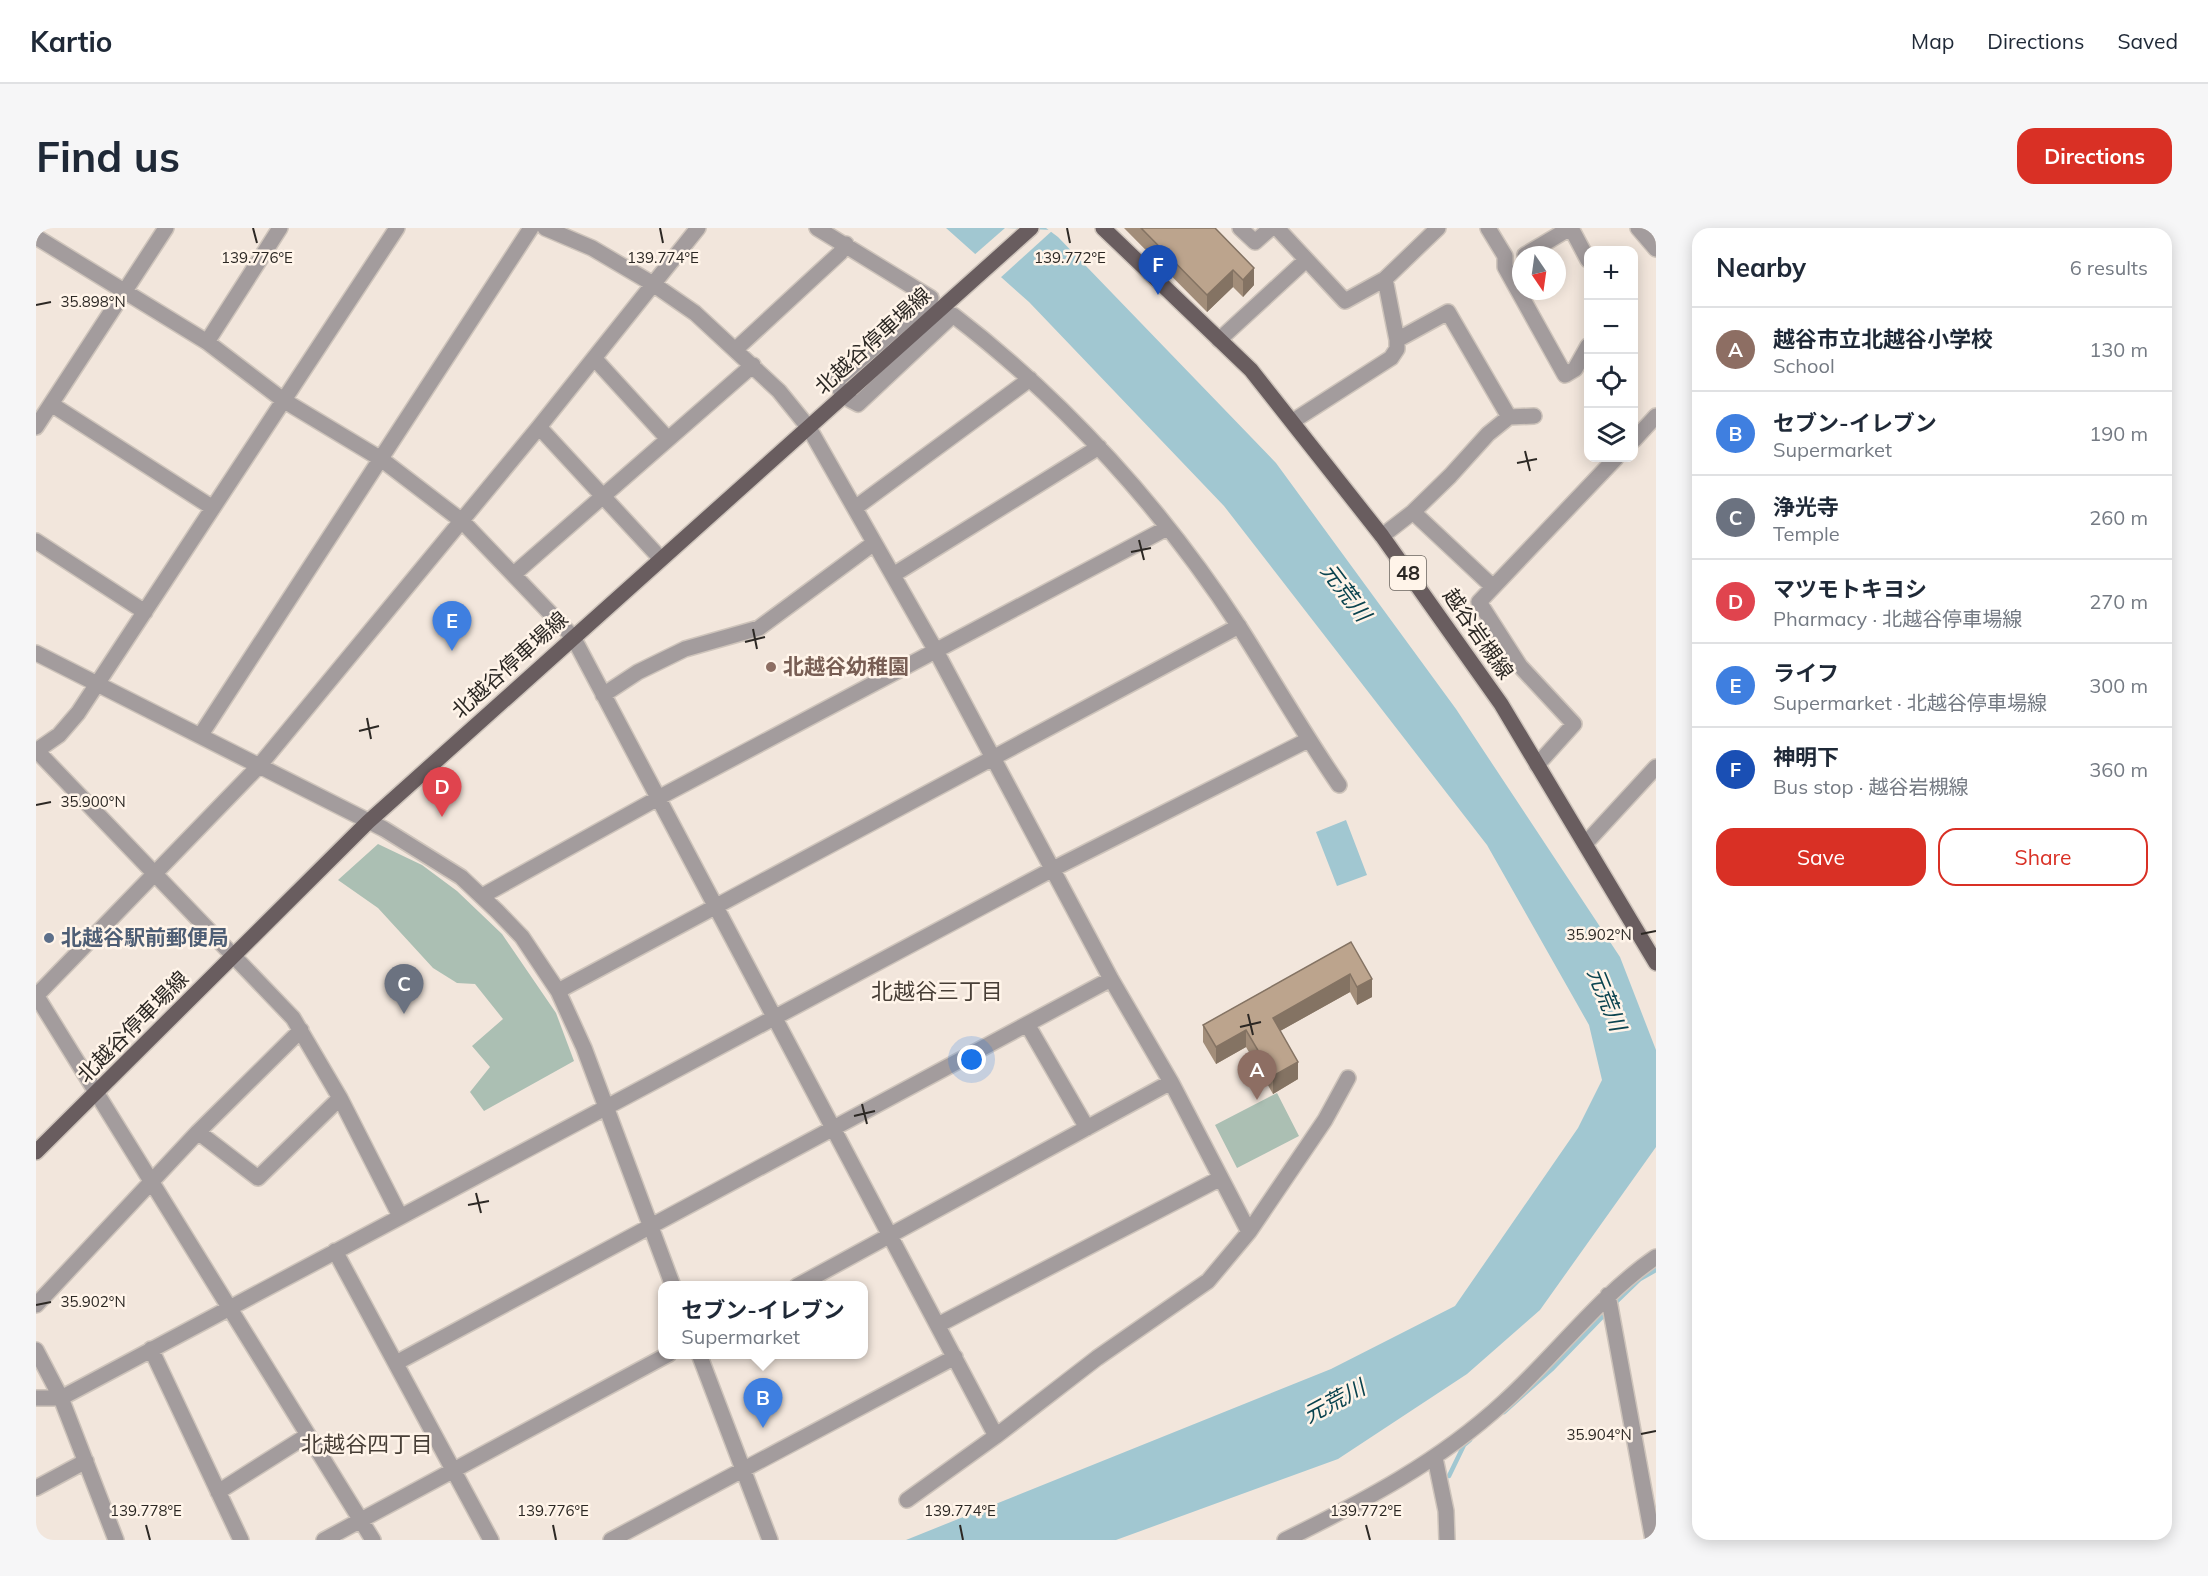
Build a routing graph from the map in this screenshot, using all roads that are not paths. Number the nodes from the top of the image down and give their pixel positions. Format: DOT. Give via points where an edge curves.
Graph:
graph roads {
  1 [pos="166,228"];
  2 [pos="280,228"];
  3 [pos="397,228"];
  4 [pos="531,228"];
  5 [pos="545,228"];
  6 [pos="698,228"];
  7 [pos="817,228"];
  8 [pos="1031,228"];
  9 [pos="1103,228"];
  10 [pos="1239,228"];
  11 [pos="1271,228"];
  12 [pos="1277,228"];
  13 [pos="1437,228"];
  14 [pos="1488,228"];
  15 [pos="1570,228"];
  16 [pos="1638,228"];
  17 [pos="40,234"];
  18 [pos="846,244"];
  19 [pos="1540,246"];
  20 [pos="1656,249"];
  21 [pos="1584,253"];
  22 [pos="1306,260"];
  23 [pos="1512,263"];
  24 [pos="1505,267"];
  25 [pos="1385,279"];
  26 [pos="653,284"];
  27 [pos="124,291"];
  28 [pos="1219,340"];
  29 [pos="1397,340"];
  30 [pos="207,342"];
  31 [pos="736,349"];
  32 [pos="1584,353"];
  33 [pos="594,358"];
  34 [pos="753,365"];
  35 [pos="1030,379"];
  36 [pos="843,396"];
  37 [pos="283,400"];
  38 [pos="51,405"];
  39 [pos="1534,416"];
  40 [pos="1656,416"];
  41 [pos="1509,417"];
  42 [pos="1293,421"];
  43 [pos="36,427"];
  44 [pos="539,427"];
  45 [pos="809,428"];
  46 [pos="1638,436"];
  47 [pos="668,439"];
  48 [pos="1099,447"];
  49 [pos="381,459"];
  50 [pos="1612,462"];
  51 [pos="603,497"];
  52 [pos="213,508"];
  53 [pos="855,508"];
  54 [pos="1413,512"];
  55 [pos="462,521"];
  56 [pos="1167,528"];
  57 [pos="1382,536"];
  58 [pos="36,541"];
  59 [pos="874,543"];
  60 [pos="661,559"];
  61 [pos="514,574"];
  62 [pos="893,575"];
  63 [pos="1493,586"];
  64 [pos="145,612"];
  65 [pos="1239,626"];
  66 [pos="573,637"];
  67 [pos="936,651"];
  68 [pos="36,653"];
  69 [pos="97,685"];
  70 [pos="603,695"];
  71 [pos="200,736"];
  72 [pos="1308,740"];
  73 [pos="36,751"];
  74 [pos="994,758"];
  75 [pos="1537,765"];
  76 [pos="259,766"];
  77 [pos="1656,767"];
  78 [pos="1339,785"];
  79 [pos="660,797"];
  80 [pos="368,822"];
  81 [pos="1585,844"];
  82 [pos="1053,869"];
  83 [pos="154,874"];
  84 [pos="482,896"];
  85 [pos="717,905"];
  86 [pos="233,957"];
  87 [pos="1656,963"];
  88 [pos="1111,979"];
  89 [pos="558,990"];
  90 [pos="36,996"];
  91 [pos="776,1016"];
  92 [pos="1027,1024"];
  93 [pos="301,1030"];
  94 [pos="1348,1078"];
  95 [pos="1171,1083"];
  96 [pos="98,1093"];
  97 [pos="340,1098"];
  98 [pos="605,1107"];
  99 [pos="834,1127"];
  100 [pos="1088,1128"];
  101 [pos="198,1132"];
  102 [pos="36,1152"];
  103 [pos="1221,1178"];
  104 [pos="152,1184"];
  105 [pos="400,1216"];
  106 [pos="650,1226"];
  107 [pos="1248,1232"];
  108 [pos="890,1235"];
  109 [pos="335,1251"];
  110 [pos="1656,1257"];
  111 [pos="671,1281"];
  112 [pos="806,1281"];
  113 [pos="1608,1295"];
  114 [pos="36,1305"];
  115 [pos="229,1307"];
  116 [pos="938,1325"];
  117 [pos="151,1349"];
  118 [pos="36,1350"];
  119 [pos="954,1357"];
  120 [pos="660,1359"];
  121 [pos="701,1359"];
  122 [pos="396,1363"];
  123 [pos="36,1398"];
  124 [pos="61,1398"];
  125 [pos="308,1435"];
  126 [pos="996,1436"];
  127 [pos="1435,1458"];
  128 [pos="86,1461"];
  129 [pos="453,1470"];
  130 [pos="743,1470"];
  131 [pos="36,1488"];
  132 [pos="218,1492"];
  133 [pos="907,1500"];
  134 [pos="361,1520"];
  135 [pos="116,1540"];
  136 [pos="241,1540"];
  137 [pos="324,1540"];
  138 [pos="373,1540"];
  139 [pos="491,1540"];
  140 [pos="610,1540"];
  141 [pos="770,1540"];
  142 [pos="1285,1540"];
  143 [pos="1447,1540"];
  144 [pos="1653,1540"];
  1 -- 27 [label="street"];
  2 -- 30 [label="street"];
  3 -- 37 [label="street"];
  4 -- 49 [label="street"];
  5 -- 26 [label="street" via="592,248"];
  6 -- 26 [label="street"];
  7 -- 18 [label="street"];
  8 -- 36 [label="main road, 北越谷停車場線"];
  9 -- 28 [label="main road, 越谷岩槻線 / 48"];
  10 -- 11 [label="street" via="1254,242"];
  12 -- 22 [label="street"];
  13 -- 25 [label="street"];
  14 -- 24 [label="street" via="1505,256"];
  15 -- 19 [label="street"];
  15 -- 21 [label="street"];
  16 -- 20 [label="street"];
  17 -- 27 [label="street"];
  18 -- 31 [label="street"];
  18 -- 36 [label="street" via="931,298 836,381"];
  22 -- 25 [label="street" via="1345,301"];
  22 -- 28 [label="street"];
  23 -- 24 [label="street"];
  24 -- 32 [label="street" via="1565,375 1575,369"];
  25 -- 29 [label="street"];
  26 -- 31 [label="street" via="695,313"];
  26 -- 33 [label="street"];
  27 -- 30 [label="street"];
  27 -- 38 [label="street"];
  28 -- 42 [label="main road, 越谷岩槻線 / 48" via="1251,370"];
  29 -- 41 [label="street" via="1448,312"];
  29 -- 42 [label="street" via="1397,349 1390,358"];
  30 -- 37 [label="street"];
  31 -- 34 [label="street"];
  33 -- 44 [label="street"];
  33 -- 47 [label="street"];
  34 -- 45 [label="street"];
  34 -- 47 [label="street"];
  35 -- 36 [label="street" via="953,315 858,404"];
  35 -- 48 [label="street"];
  35 -- 53 [label="street"];
  36 -- 45 [label="main road, 北越谷停車場線"];
  37 -- 49 [label="street"];
  37 -- 52 [label="street"];
  38 -- 43 [label="street"];
  38 -- 52 [label="street"];
  39 -- 41 [label="street"];
  40 -- 46 [label="street"];
  41 -- 54 [label="street"];
  42 -- 57 [label="main road, 越谷岩槻線 / 48"];
  44 -- 51 [label="street"];
  44 -- 55 [label="street"];
  45 -- 53 [label="street"];
  45 -- 60 [label="main road, 北越谷停車場線"];
  47 -- 51 [label="street"];
  48 -- 56 [label="street"];
  48 -- 62 [label="street"];
  49 -- 55 [label="street"];
  49 -- 71 [label="street"];
  50 -- 63 [label="street"];
  51 -- 60 [label="street"];
  51 -- 61 [label="street"];
  52 -- 64 [label="street"];
  53 -- 59 [label="street"];
  54 -- 57 [label="street"];
  54 -- 63 [label="street"];
  55 -- 61 [label="street"];
  55 -- 76 [label="street"];
  56 -- 65 [label="street"];
  56 -- 67 [label="street"];
  57 -- 75 [label="main road, 越谷岩槻線 / 48" via="1482,676"];
  58 -- 64 [label="street"];
  59 -- 62 [label="street"];
  59 -- 70 [label="street" via="759,628 685,649"];
  60 -- 66 [label="main road, 北越谷停車場線"];
  61 -- 66 [label="street"];
  62 -- 67 [label="street"];
  63 -- 75 [label="street" via="1479,602 1520,666 1574,724"];
  64 -- 69 [label="street"];
  65 -- 72 [label="street"];
  65 -- 74 [label="street"];
  66 -- 70 [label="street"];
  66 -- 80 [label="main road, 北越谷停車場線"];
  67 -- 74 [label="street"];
  67 -- 79 [label="street"];
  68 -- 69 [label="street"];
  69 -- 71 [label="street"];
  69 -- 73 [label="street" via="58,735"];
  70 -- 79 [label="street"];
  71 -- 76 [label="street"];
  72 -- 78 [label="street"];
  72 -- 82 [label="street"];
  73 -- 83 [label="street"];
  74 -- 82 [label="street"];
  74 -- 85 [label="street"];
  75 -- 81 [label="main road, 越谷岩槻線 / 48"];
  76 -- 80 [label="street"];
  76 -- 83 [label="street"];
  77 -- 81 [label="street"];
  79 -- 84 [label="street"];
  79 -- 85 [label="street"];
  80 -- 84 [label="street" via="431,856"];
  80 -- 86 [label="main road, 北越谷停車場線"];
  81 -- 87 [label="main road, 越谷岩槻線 / 48"];
  82 -- 88 [label="street"];
  82 -- 91 [label="street"];
  83 -- 86 [label="street"];
  83 -- 90 [label="street"];
  84 -- 89 [label="street" via="522,937"];
  85 -- 89 [label="street"];
  85 -- 91 [label="street"];
  86 -- 93 [label="street"];
  86 -- 96 [label="main road, 北越谷停車場線"];
  88 -- 92 [label="street"];
  88 -- 95 [label="street"];
  89 -- 98 [label="street"];
  90 -- 96 [label="street"];
  91 -- 98 [label="street"];
  91 -- 99 [label="street"];
  92 -- 99 [label="street"];
  92 -- 100 [label="street"];
  93 -- 97 [label="street"];
  93 -- 101 [label="street"];
  94 -- 107 [label="street" via="1325,1120"];
  95 -- 100 [label="street"];
  95 -- 103 [label="street"];
  96 -- 102 [label="main road, 北越谷停車場線"];
  96 -- 104 [label="street"];
  97 -- 101 [label="street" via="258,1178"];
  97 -- 105 [label="street"];
  98 -- 105 [label="street"];
  98 -- 106 [label="street"];
  99 -- 106 [label="street"];
  99 -- 108 [label="street"];
  100 -- 108 [label="street"];
  101 -- 104 [label="street"];
  103 -- 107 [label="street"];
  103 -- 116 [label="street"];
  104 -- 114 [label="street"];
  104 -- 115 [label="street"];
  105 -- 109 [label="street"];
  106 -- 111 [label="street"];
  106 -- 122 [label="street"];
  107 -- 126 [label="street" via="1208,1281 1097,1358"];
  108 -- 112 [label="street"];
  108 -- 116 [label="street"];
  109 -- 115 [label="street"];
  109 -- 122 [label="street"];
  110 -- 113 [label="street"];
  113 -- 127 [label="street" via="1551,1358"];
  113 -- 144 [label="street"];
  115 -- 117 [label="street"];
  115 -- 125 [label="street"];
  116 -- 119 [label="street"];
  117 -- 124 [label="street"];
  117 -- 132 [label="street"];
  118 -- 124 [label="street"];
  119 -- 126 [label="street"];
  119 -- 130 [label="street"];
  120 -- 129 [label="street"];
  121 -- 130 [label="street"];
  122 -- 129 [label="street"];
  123 -- 124 [label="street"];
  124 -- 128 [label="street"];
  125 -- 132 [label="street"];
  125 -- 134 [label="street"];
  126 -- 133 [label="street"];
  127 -- 142 [label="street" via="1384,1490"];
  127 -- 143 [label="street" via="1446,1511"];
  128 -- 131 [label="street"];
  128 -- 135 [label="street"];
  129 -- 134 [label="street"];
  129 -- 139 [label="street"];
  130 -- 140 [label="street"];
  130 -- 141 [label="street"];
  132 -- 136 [label="street"];
  134 -- 137 [label="street"];
  134 -- 138 [label="street"];
}
